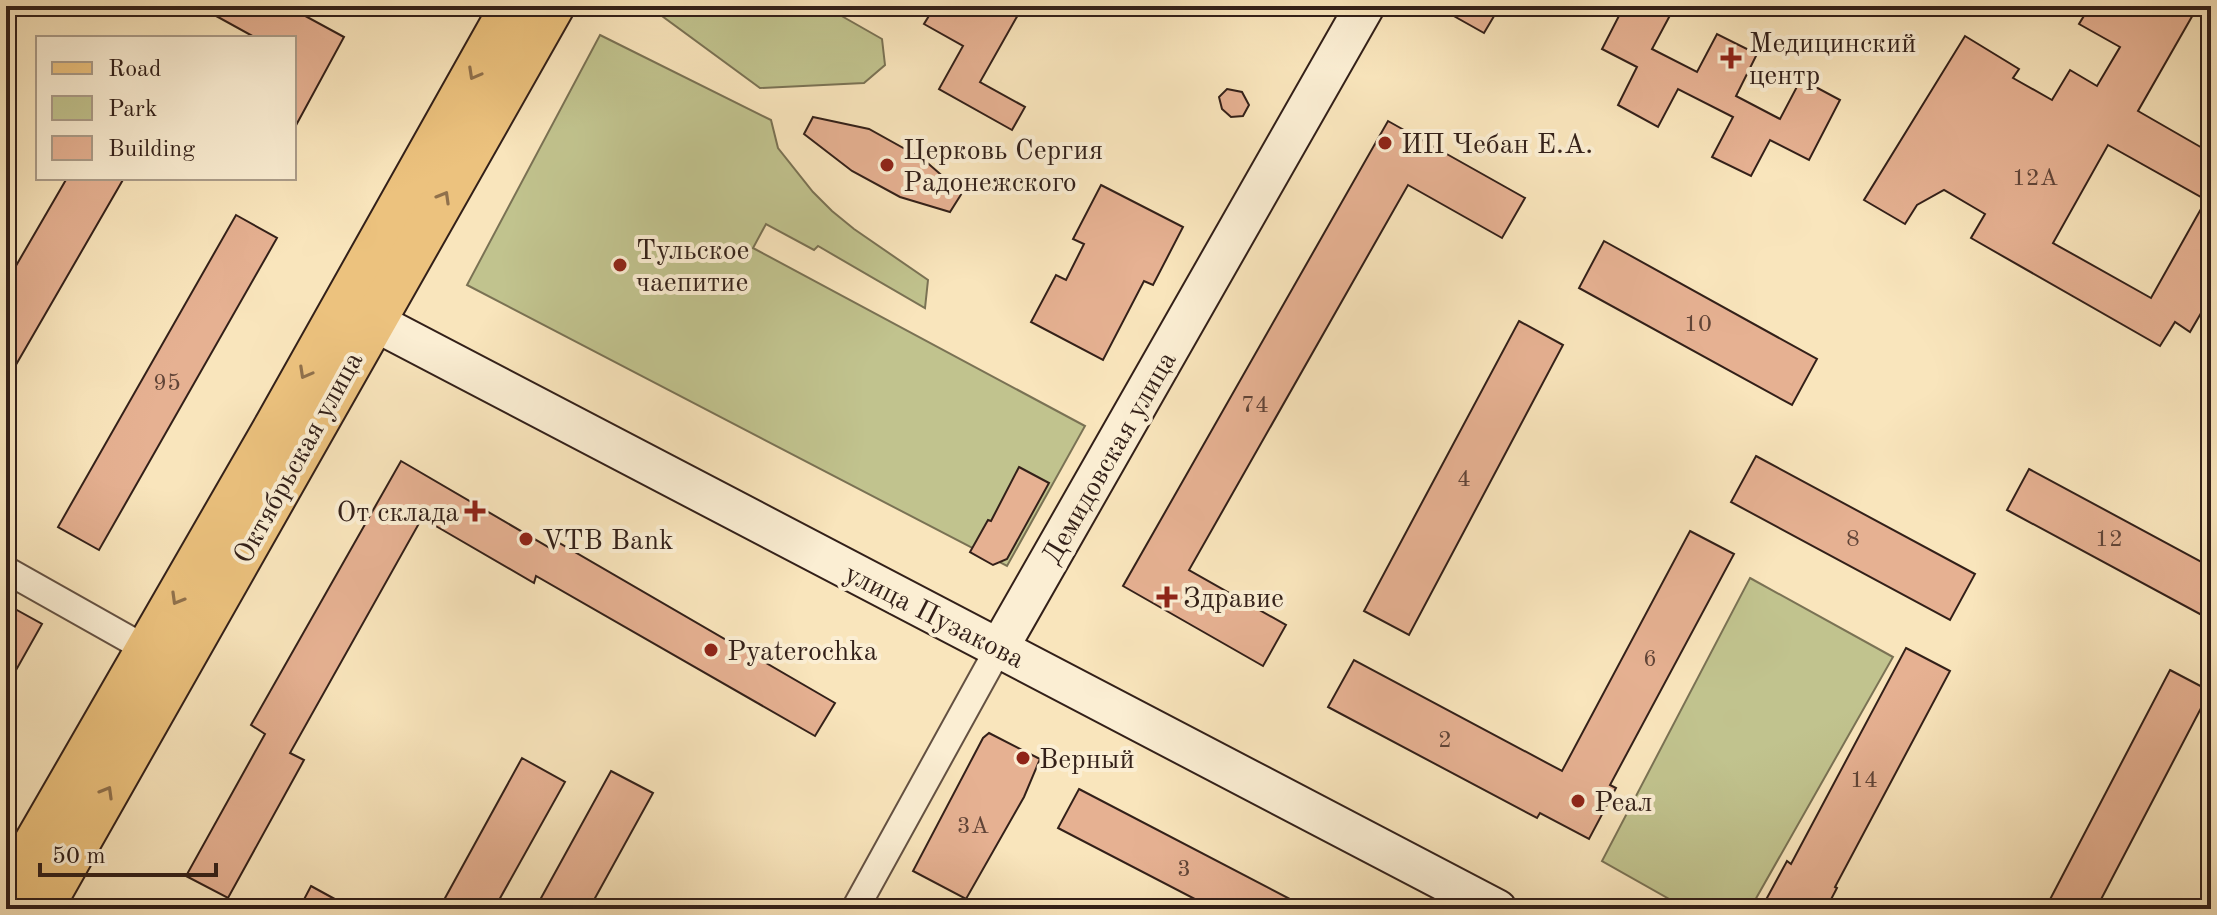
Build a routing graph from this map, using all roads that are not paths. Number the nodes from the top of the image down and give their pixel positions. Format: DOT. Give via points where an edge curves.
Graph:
graph roads {
  1 [pos="512,6"];
  2 [pos="553,6"];
  3 [pos="1365,6"];
  4 [pos="390,257"];
  5 [pos="358,313"];
  6 [pos="6,570"];
  7 [pos="999,648"];
  8 [pos="148,650"];
  9 [pos="6,894"];
  10 [pos="41,909"];
  11 [pos="855,909"];
  12 [pos="1497,909"];
  1 -- 4 [label="main road, Октябрьская улица, one-way"];
  4 -- 2 [label="main road, Октябрьская улица, one-way"];
  3 -- 7 [label="street, Демидовская улица"];
  4 -- 5 [label="main road, Октябрьская улица"];
  5 -- 7 [label="street, улица Пузакова"];
  5 -- 8 [label="main road, Октябрьская улица, one-way"];
  10 -- 5 [label="main road, Октябрьская улица, one-way"];
  6 -- 8 [label="street"];
  7 -- 11 [label="street, Демидовская улица"];
  7 -- 12 [label="street, улица Пузакова"];
  8 -- 9 [label="main road, Октябрьская улица"];
}
